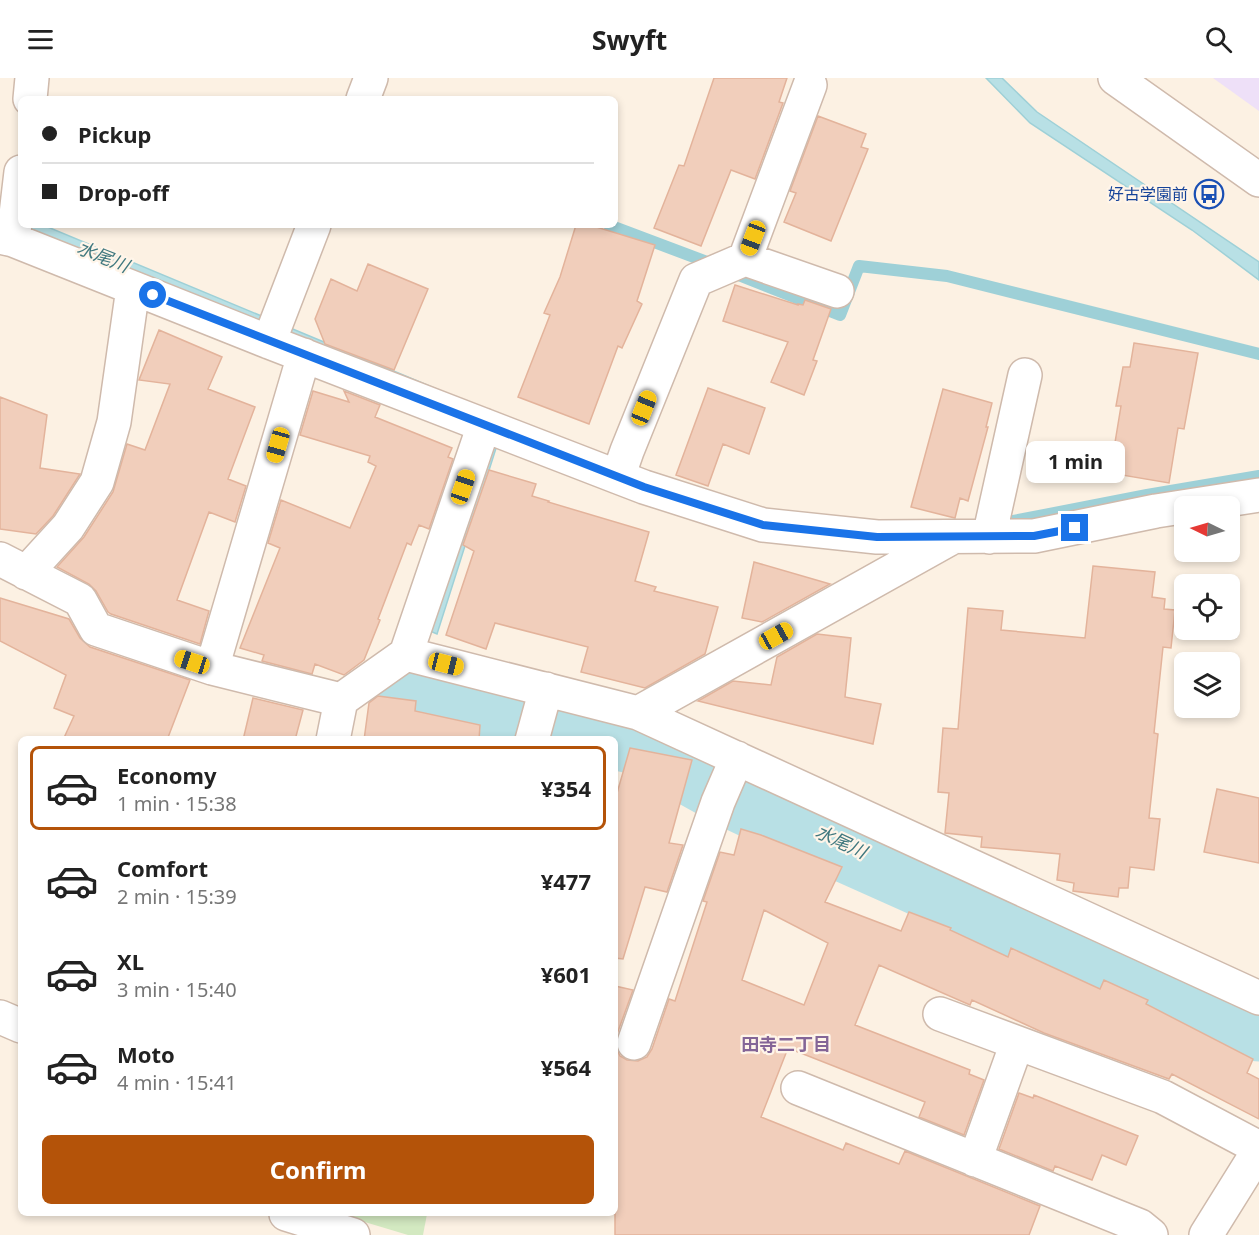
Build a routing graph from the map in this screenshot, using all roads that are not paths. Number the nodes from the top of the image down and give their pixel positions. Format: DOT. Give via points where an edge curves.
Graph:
graph roads {
  1 [pos="32,78"];
  2 [pos="371,78"];
  3 [pos="1115,78"];
  4 [pos="810,85"];
  5 [pos="30,96"];
  6 [pos="364,96"];
  7 [pos="1259,180"];
  8 [pos="18,198"];
  9 [pos="313,228"];
  10 [pos="7,238"];
  11 [pos="744,259"];
  12 [pos="133,288"];
  13 [pos="837,291"];
  14 [pos="269,342"];
  15 [pos="304,355"];
  16 [pos="1025,375"];
  17 [pos="484,425"];
  18 [pos="618,477"];
  19 [pos="1259,495"];
  20 [pos="991,526"];
  21 [pos="952,537"];
  22 [pos="13,566"];
  23 [pos="406,654"];
  24 [pos="212,668"];
  25 [pos="546,690"];
  26 [pos="341,700"];
  27 [pos="638,713"];
  28 [pos="534,734"];
  29 [pos="334,736"];
  30 [pos="737,758"];
  31 [pos="1259,998"];
  32 [pos="940,1014"];
  33 [pos="634,1043"];
  34 [pos="1017,1043"];
  35 [pos="798,1088"];
  36 [pos="1259,1149"];
  37 [pos="975,1160"];
  38 [pos="286,1216"];
  39 [pos="292,1216"];
  40 [pos="281,1235"];
  41 [pos="353,1235"];
  42 [pos="1151,1235"];
  43 [pos="1206,1235"];
  1 -- 5 [label="street"];
  2 -- 6 [label="street"];
  3 -- 7 [label="street"];
  4 -- 11 [label="street"];
  8 -- 10 [label="street"];
  9 -- 14 [label="street"];
  10 -- 12 [label="street"];
  11 -- 13 [label="street"];
  11 -- 18 [label="street" via="696,280"];
  12 -- 14 [label="street"];
  12 -- 22 [label="street" via="114,422 97,482 68,527"];
  14 -- 15 [label="street"];
  15 -- 17 [label="street"];
  15 -- 24 [label="street"];
  16 -- 20 [label="street"];
  17 -- 18 [label="street"];
  17 -- 23 [label="street"];
  18 -- 21 [label="street" via="763,525 877,537"];
  19 -- 20 [label="street" via="1034,536"];
  20 -- 21 [label="street"];
  21 -- 27 [label="street"];
  22 -- 24 [label="street" via="80,600 96,629"];
  23 -- 25 [label="street"];
  23 -- 26 [label="street"];
  24 -- 26 [label="street"];
  25 -- 27 [label="street"];
  25 -- 28 [label="street"];
  26 -- 29 [label="street"];
  27 -- 30 [label="street"];
  30 -- 31 [label="street"];
  30 -- 33 [label="street"];
  32 -- 34 [label="street"];
  34 -- 36 [label="street" via="1163,1097"];
  34 -- 37 [label="street"];
  35 -- 37 [label="street"];
  36 -- 43 [label="street"];
  37 -- 42 [label="street" via="1140,1226"];
  38 -- 40 [label="street"];
  39 -- 41 [label="street"];
}
